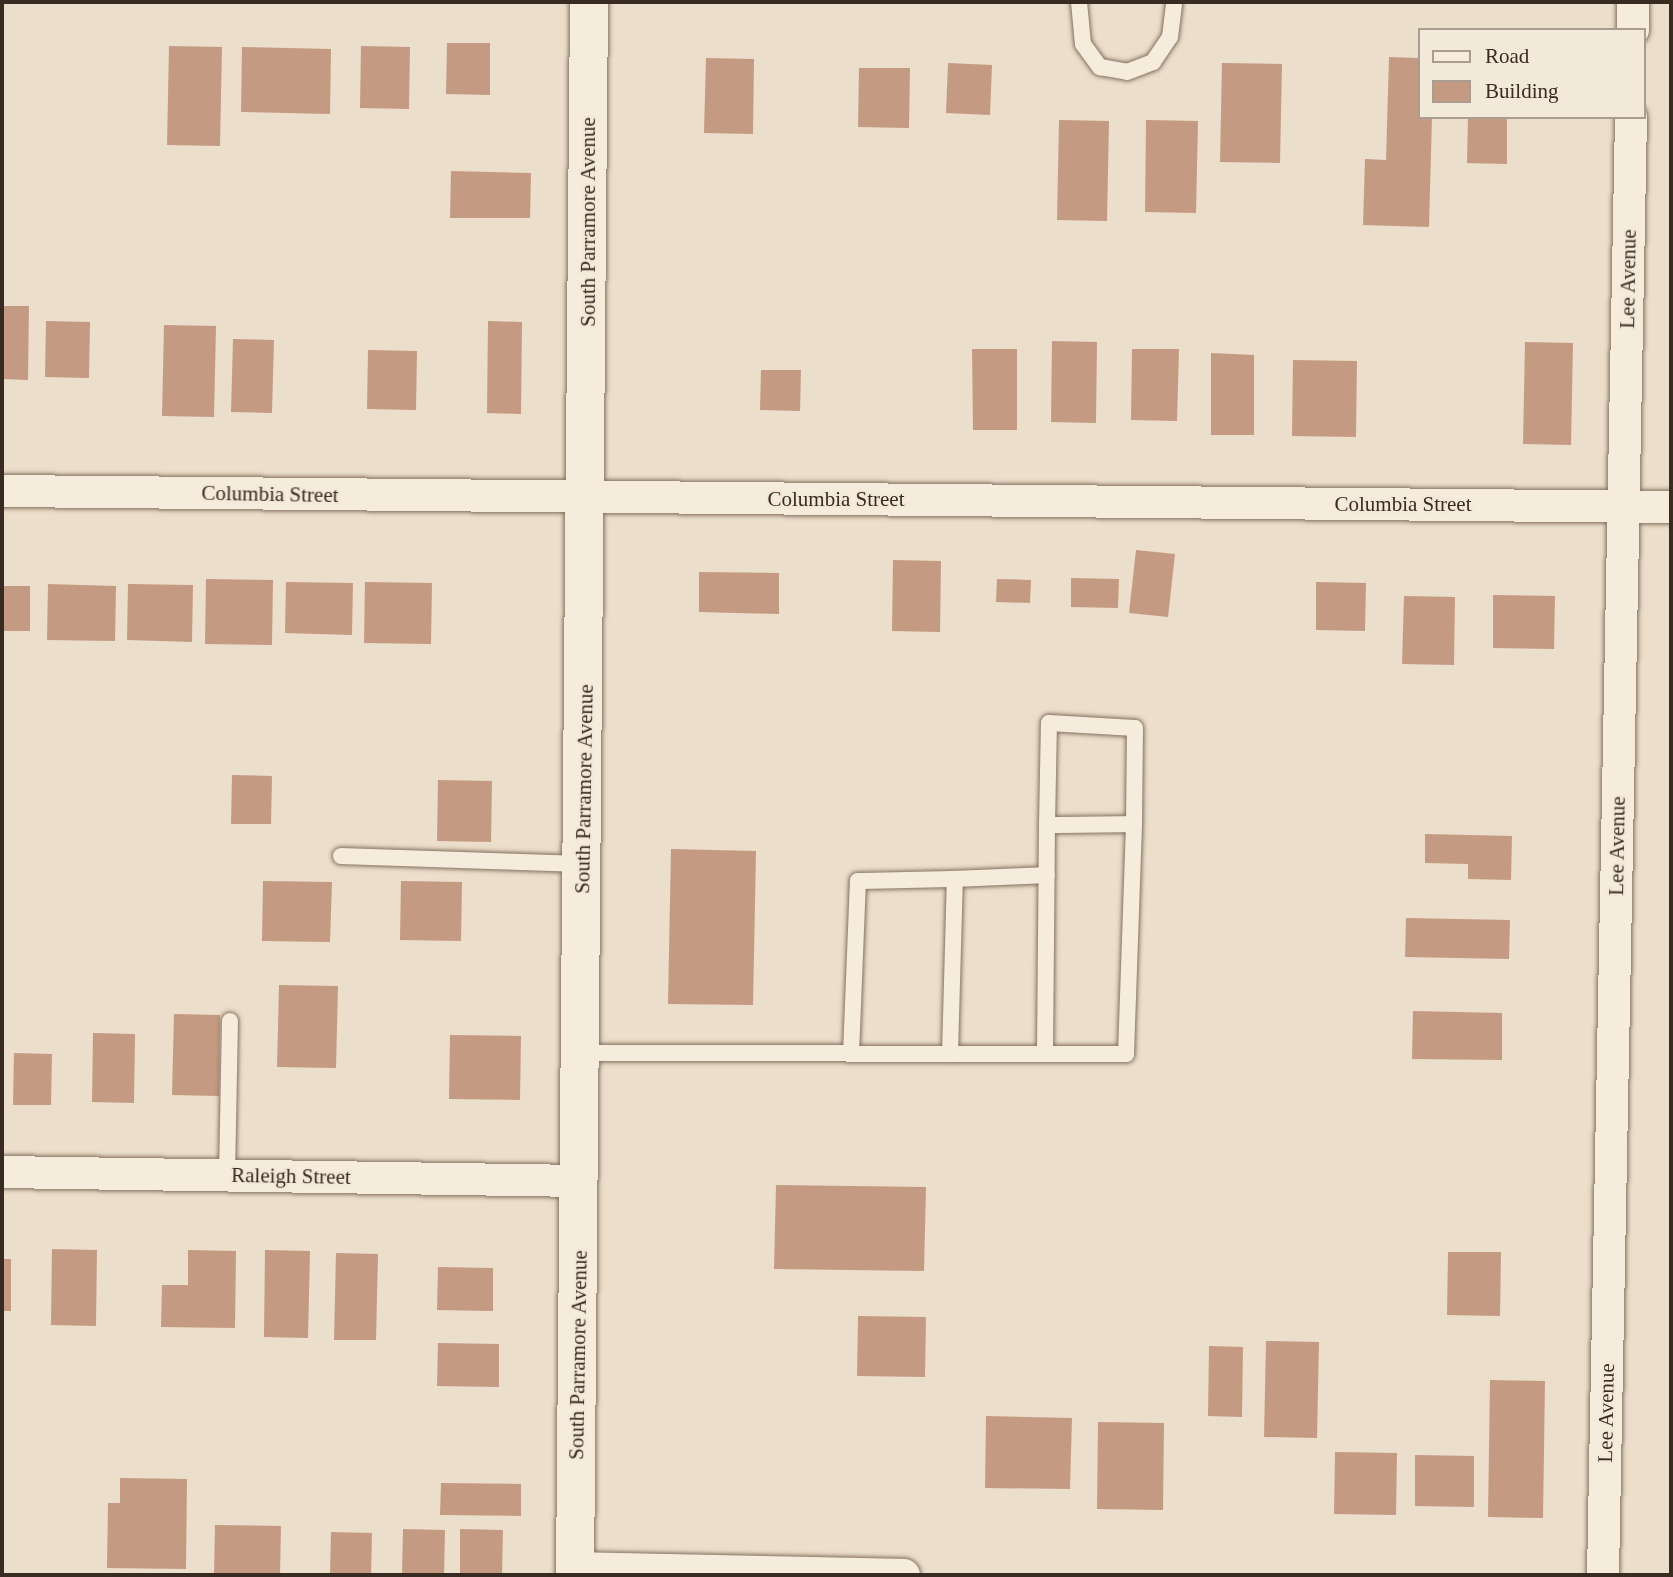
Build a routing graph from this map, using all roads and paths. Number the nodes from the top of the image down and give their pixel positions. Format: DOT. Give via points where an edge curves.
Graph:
graph roads {
  1 [pos="589,2"];
  2 [pos="1079,2"];
  3 [pos="1174,2"];
  4 [pos="1633,2"];
  5 [pos="1633,28"];
  6 [pos="1631,119"];
  7 [pos="2,491"];
  8 [pos="587,497"];
  9 [pos="1623,506"];
  10 [pos="1671,507"];
  11 [pos="1134,824"];
  12 [pos="1047,825"];
  13 [pos="341,856"];
  14 [pos="583,864"];
  15 [pos="1046,875"];
  16 [pos="955,879"];
  17 [pos="230,1021"];
  18 [pos="1045,1052"];
  19 [pos="582,1054"];
  20 [pos="851,1054"];
  21 [pos="950,1054"];
  22 [pos="2,1172"];
  23 [pos="227,1176"];
  24 [pos="581,1181"];
  25 [pos="575,1571"];
  26 [pos="904,1575"];
  27 [pos="1603,1575"];
  1 -- 8 [label="street, South Parramore Avenue"];
  2 -- 3 [label="lane" via="1083,44 1100,67 1127,72 1153,62 1170,37"];
  4 -- 5 [label="street"];
  6 -- 9 [label="street, Lee Avenue"];
  7 -- 8 [label="street, Columbia Street"];
  8 -- 9 [label="street, Columbia Street"];
  8 -- 14 [label="street, South Parramore Avenue"];
  9 -- 10 [label="street, Columbia Street"];
  9 -- 27 [label="street, Lee Avenue"];
  11 -- 12 [label="lane"];
  11 -- 12 [label="lane" via="1135,728 1049,723"];
  11 -- 18 [label="lane" via="1126,1054"];
  12 -- 15 [label="lane"];
  13 -- 14 [label="lane"];
  14 -- 19 [label="street, South Parramore Avenue"];
  15 -- 16 [label="lane"];
  15 -- 18 [label="lane"];
  16 -- 20 [label="lane" via="858,880"];
  16 -- 21 [label="lane"];
  17 -- 23 [label="lane"];
  18 -- 21 [label="lane"];
  19 -- 20 [label="lane"];
  19 -- 24 [label="street, South Parramore Avenue"];
  20 -- 21 [label="lane"];
  22 -- 23 [label="street, Raleigh Street"];
  23 -- 24 [label="street, Raleigh Street"];
  24 -- 25 [label="street, South Parramore Avenue"];
  25 -- 26 [label="street"];
}
